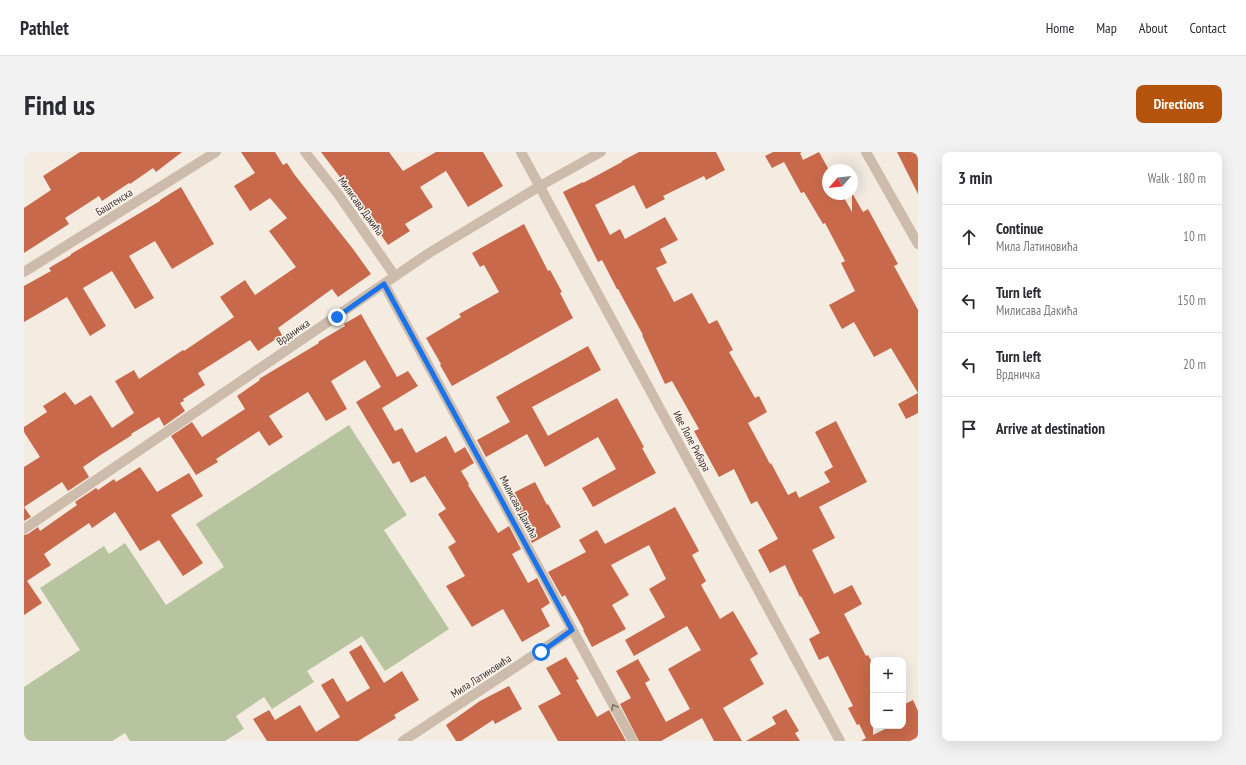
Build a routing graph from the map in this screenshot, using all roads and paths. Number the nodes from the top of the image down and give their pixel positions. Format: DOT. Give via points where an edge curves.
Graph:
graph roads {
  1 [pos="216,152"];
  2 [pos="305,152"];
  3 [pos="522,152"];
  4 [pos="601,152"];
  5 [pos="866,152"];
  6 [pos="540,186"];
  7 [pos="918,244"];
  8 [pos="24,272"];
  9 [pos="395,276"];
  10 [pos="384,284"];
  11 [pos="24,529"];
  12 [pos="572,630"];
  13 [pos="403,741"];
  14 [pos="633,741"];
  15 [pos="840,741"];
  1 -- 8 [label="street, Баштенска"];
  2 -- 9 [label="street, Милисава Дакића" via="338,194"];
  3 -- 6 [label="street, Иве Лоле Рибара"];
  4 -- 6 [label="street, Врдничка"];
  5 -- 7 [label="street"];
  6 -- 9 [label="street, Врдничка"];
  6 -- 15 [label="street, Иве Лоле Рибара"];
  9 -- 10 [label="street, Врдничка"];
  10 -- 11 [label="street, Врдничка"];
  10 -- 12 [label="street, Милисава Дакића"];
  12 -- 13 [label="street, Мила Латиновића"];
  14 -- 12 [label="street, Милисава Дакића, one-way"];
}
